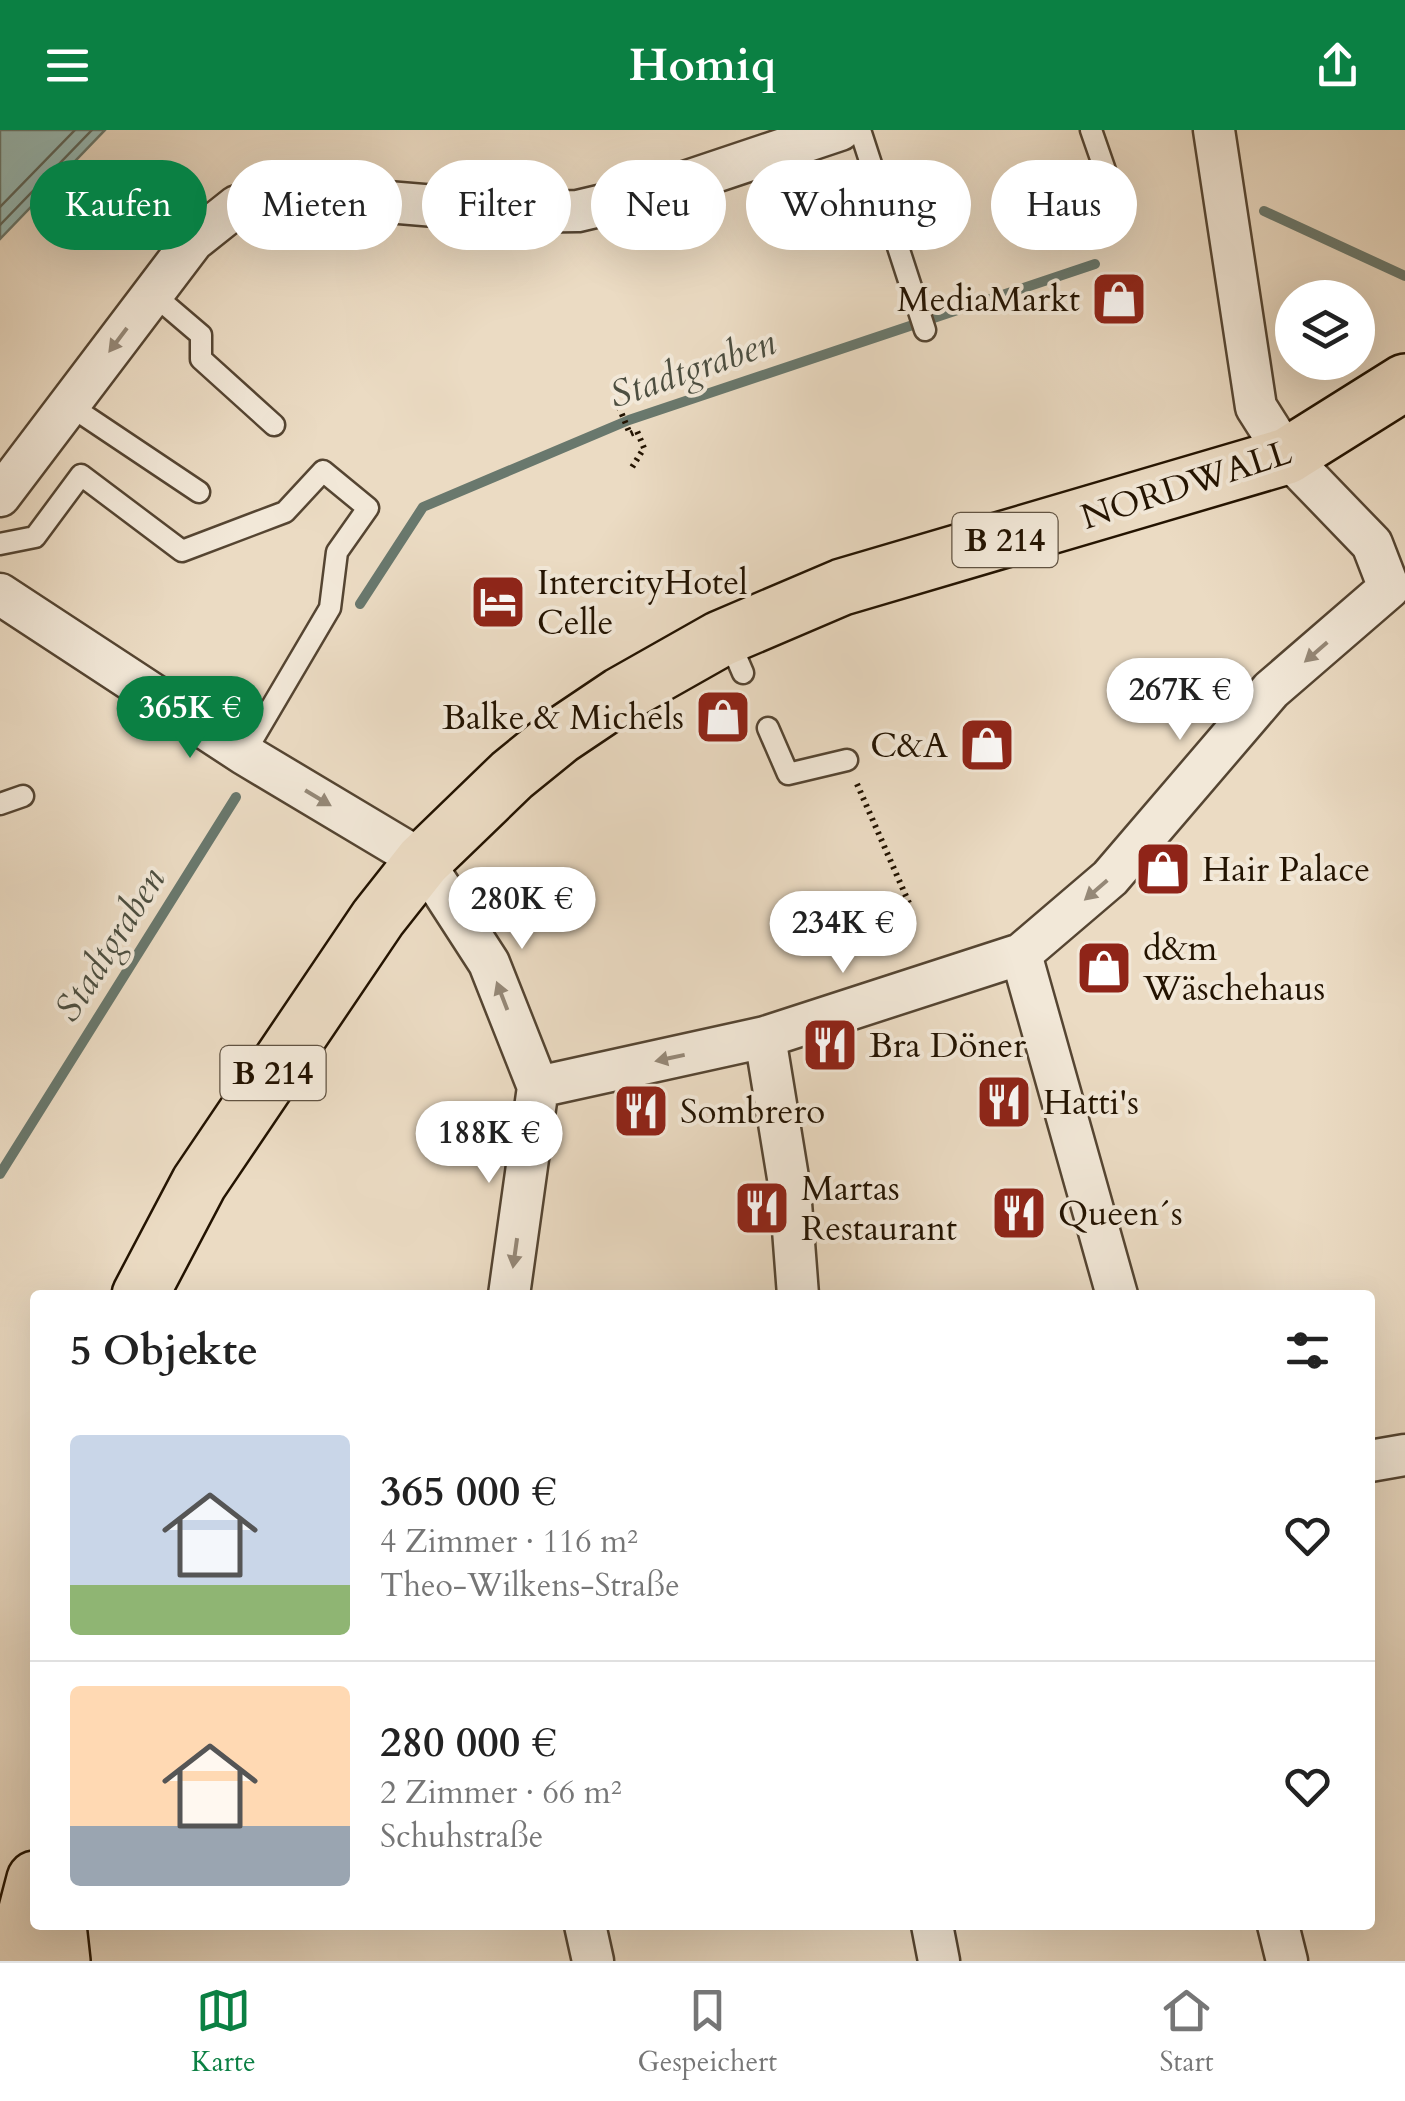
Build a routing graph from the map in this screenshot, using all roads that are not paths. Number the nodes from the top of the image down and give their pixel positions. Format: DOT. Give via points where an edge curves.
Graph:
graph roads {
  1 [pos="840,130"];
  2 [pos="860,130"];
  3 [pos="1091,130"];
  4 [pos="1214,130"];
  5 [pos="1101,160"];
  6 [pos="153,294"];
  7 [pos="925,330"];
  8 [pos="1405,382"];
  9 [pos="68,405"];
  10 [pos="274,424"];
  11 [pos="1287,456"];
  12 [pos="199,492"];
  13 [pos="0,496"];
  14 [pos="0,544"];
  15 [pos="1397,590"];
  16 [pos="0,594"];
  17 [pos="768,728"];
  18 [pos="244,754"];
  19 [pos="847,760"];
  20 [pos="24,796"];
  21 [pos="0,804"];
  22 [pos="423,861"];
  23 [pos="1021,954"];
  24 [pos="765,1036"];
  25 [pos="538,1087"];
  26 [pos="143,1290"];
  27 [pos="510,1290"];
  28 [pos="798,1290"];
  29 [pos="1117,1290"];
  30 [pos="1405,1454"];
  31 [pos="1375,1460"];
  32 [pos="30,1898"];
  33 [pos="59,1930"];
  34 [pos="586,1930"];
  35 [pos="933,1930"];
  36 [pos="1279,1930"];
  37 [pos="19,1961"];
  38 [pos="62,1961"];
  39 [pos="594,1961"];
  40 [pos="939,1961"];
  41 [pos="1286,1961"];
  1 -- 6 [label="street" via="578,211 506,212 292,194 237,206 193,242"];
  2 -- 7 [label="lane"];
  3 -- 5 [label="lane"];
  4 -- 11 [label="street" via="1256,407"];
  6 -- 9 [label="street, one-way"];
  6 -- 10 [label="lane" via="201,335 201,358"];
  8 -- 11 [label="main road, NORDWALL / B 214"];
  9 -- 12 [label="lane"];
  9 -- 13 [label="street"];
  11 -- 15 [label="street" via="1372,544"];
  11 -- 22 [label="main road, NORDWALL / B 214" via="842,586 735,654 620,695 512,775"];
  14 -- 18 [label="lane" via="36,537 80,475 182,551 284,512 322,471 368,508 337,552 330,608"];
  15 -- 23 [label="street, one-way" via="1272,690 1110,878"];
  16 -- 18 [label="street"];
  17 -- 19 [label="lane" via="788,774"];
  18 -- 22 [label="street, one-way"];
  20 -- 21 [label="lane"];
  25 -- 22 [label="street, one-way" via="489,962"];
  22 -- 26 [label="main road, NORDWALL / B 214" via="198,1183"];
  23 -- 24 [label="street"];
  23 -- 29 [label="street"];
  24 -- 25 [label="street, one-way"];
  24 -- 28 [label="street" via="790,1190"];
  25 -- 27 [label="street, one-way"];
  30 -- 31 [label="street"];
  32 -- 37 [label="main road"];
  33 -- 38 [label="main road"];
  34 -- 39 [label="street"];
  35 -- 40 [label="street"];
  36 -- 41 [label="street"];
}
